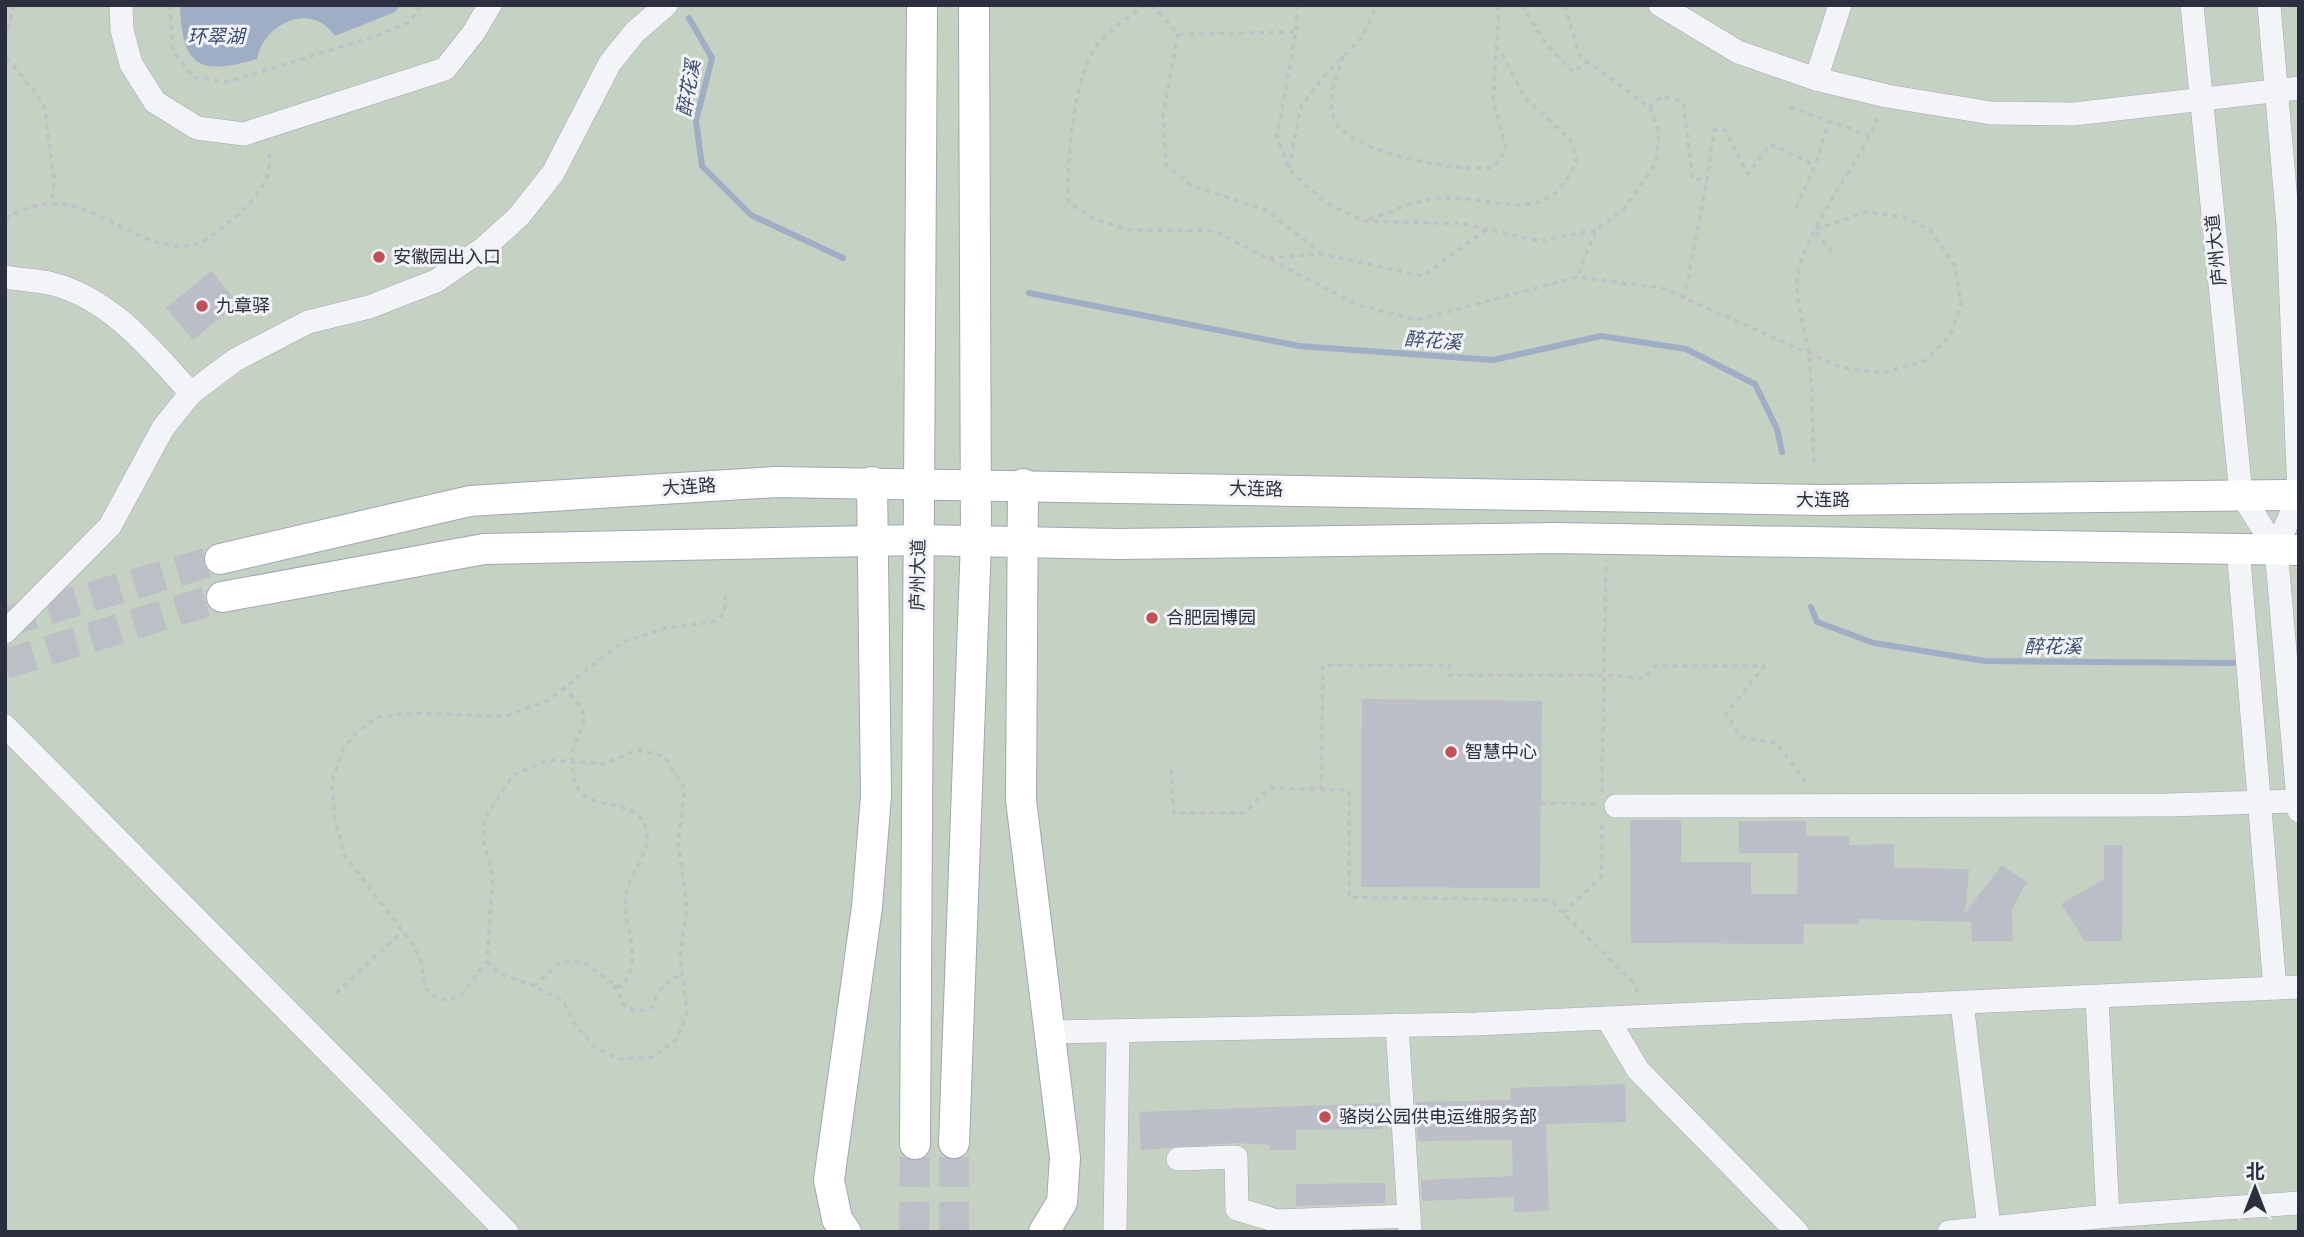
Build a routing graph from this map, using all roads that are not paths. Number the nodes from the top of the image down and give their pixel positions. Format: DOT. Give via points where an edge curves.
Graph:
graph roads {
  1 [pos="121,5"];
  2 [pos="490,5"];
  3 [pos="666,5"];
  4 [pos="922,5"];
  5 [pos="974,5"];
  6 [pos="1660,5"];
  7 [pos="1840,5"];
  8 [pos="2192,5"];
  9 [pos="2269,5"];
  10 [pos="1816,79"];
  11 [pos="2299,88"];
  12 [pos="2276,90"];
  13 [pos="2200,98"];
  14 [pos="5,277"];
  15 [pos="191,393"];
  16 [pos="872,482"];
  17 [pos="920,482"];
  18 [pos="976,484"];
  19 [pos="1023,484"];
  20 [pos="2241,494"];
  21 [pos="2299,495"];
  22 [pos="918,540"];
  23 [pos="976,541"];
  24 [pos="875,542"];
  25 [pos="1021,544"];
  26 [pos="2238,548"];
  27 [pos="2288,549"];
  28 [pos="220,559"];
  29 [pos="222,597"];
  30 [pos="5,632"];
  31 [pos="5,726"];
  32 [pos="2298,801"];
  33 [pos="2260,803"];
  34 [pos="1609,811"];
  35 [pos="2299,811"];
  36 [pos="2299,987"];
  37 [pos="2275,988"];
  38 [pos="2096,998"];
  39 [pos="1962,1003"];
  40 [pos="1606,1018"];
  41 [pos="1397,1026"];
  42 [pos="1118,1031"];
  43 [pos="1048,1032"];
  44 [pos="954,1143"];
  45 [pos="915,1144"];
  46 [pos="1178,1159"];
  47 [pos="2299,1203"];
  48 [pos="2108,1216"];
  49 [pos="1409,1224"];
  50 [pos="1989,1227"];
  51 [pos="508,1232"];
  52 [pos="846,1232"];
  53 [pos="1044,1232"];
  54 [pos="1115,1232"];
  55 [pos="1797,1232"];
  56 [pos="1949,1232"];
  1 -- 2 [label="street" via="131,64 155,102 197,128 244,134 445,69"];
  3 -- 15 [label="street" via="635,32 610,63 553,173 519,216 484,248 436,281 369,307 308,322 235,360"];
  4 -- 17 [label="main road, 庐州大道"];
  5 -- 18 [label="main road"];
  6 -- 10 [label="street" via="1738,52"];
  7 -- 10 [label="street"];
  8 -- 13 [label="street, 庐州大道"];
  9 -- 12 [label="street"];
  10 -- 13 [label="street" via="1991,113 2074,114"];
  11 -- 12 [label="street"];
  12 -- 13 [label="street"];
  12 -- 21 [label="street" via="2288,225"];
  13 -- 20 [label="street, 庐州大道"];
  14 -- 15 [label="street" via="54,284 88,298 129,326"];
  15 -- 30 [label="street" via="163,428 110,526"];
  16 -- 17 [label="main road, 大连路"];
  16 -- 24 [label="main road"];
  16 -- 28 [label="main road, 大连路" via="776,482 470,501"];
  17 -- 18 [label="main road, 大连路"];
  17 -- 22 [label="main road, 庐州大道"];
  18 -- 19 [label="main road, 大连路"];
  18 -- 23 [label="main road"];
  19 -- 20 [label="main road, 大连路" via="1822,500"];
  19 -- 25 [label="main road"];
  20 -- 21 [label="main road, 大连路"];
  20 -- 27 [label="street"];
  21 -- 27 [label="street"];
  22 -- 23 [label="main road"];
  22 -- 24 [label="main road"];
  22 -- 45 [label="main road, 庐州大道"];
  23 -- 25 [label="main road"];
  23 -- 44 [label="main road"];
  24 -- 29 [label="main road" via="484,549"];
  24 -- 52 [label="main road" via="876,796 867,907 829,1180 837,1219"];
  25 -- 26 [label="main road" via="1606,538"];
  25 -- 43 [label="main road" via="1021,800"];
  26 -- 27 [label="main road"];
  26 -- 33 [label="street"];
  27 -- 32 [label="street"];
  31 -- 51 [label="street"];
  32 -- 33 [label="street"];
  32 -- 35 [label="street"];
  33 -- 34 [label="street"];
  33 -- 37 [label="street"];
  36 -- 37 [label="street"];
  37 -- 38 [label="street"];
  38 -- 39 [label="street"];
  38 -- 48 [label="street"];
  39 -- 40 [label="street"];
  39 -- 50 [label="street"];
  40 -- 41 [label="street"];
  40 -- 55 [label="street" via="1638,1070"];
  41 -- 42 [label="street"];
  41 -- 49 [label="street"];
  42 -- 43 [label="street"];
  42 -- 54 [label="street"];
  43 -- 53 [label="main road" via="1065,1180 1062,1202"];
  46 -- 49 [label="street" via="1236,1157 1237,1209 1277,1221"];
  47 -- 48 [label="street"];
  48 -- 50 [label="street"];
  50 -- 56 [label="street"];
}
